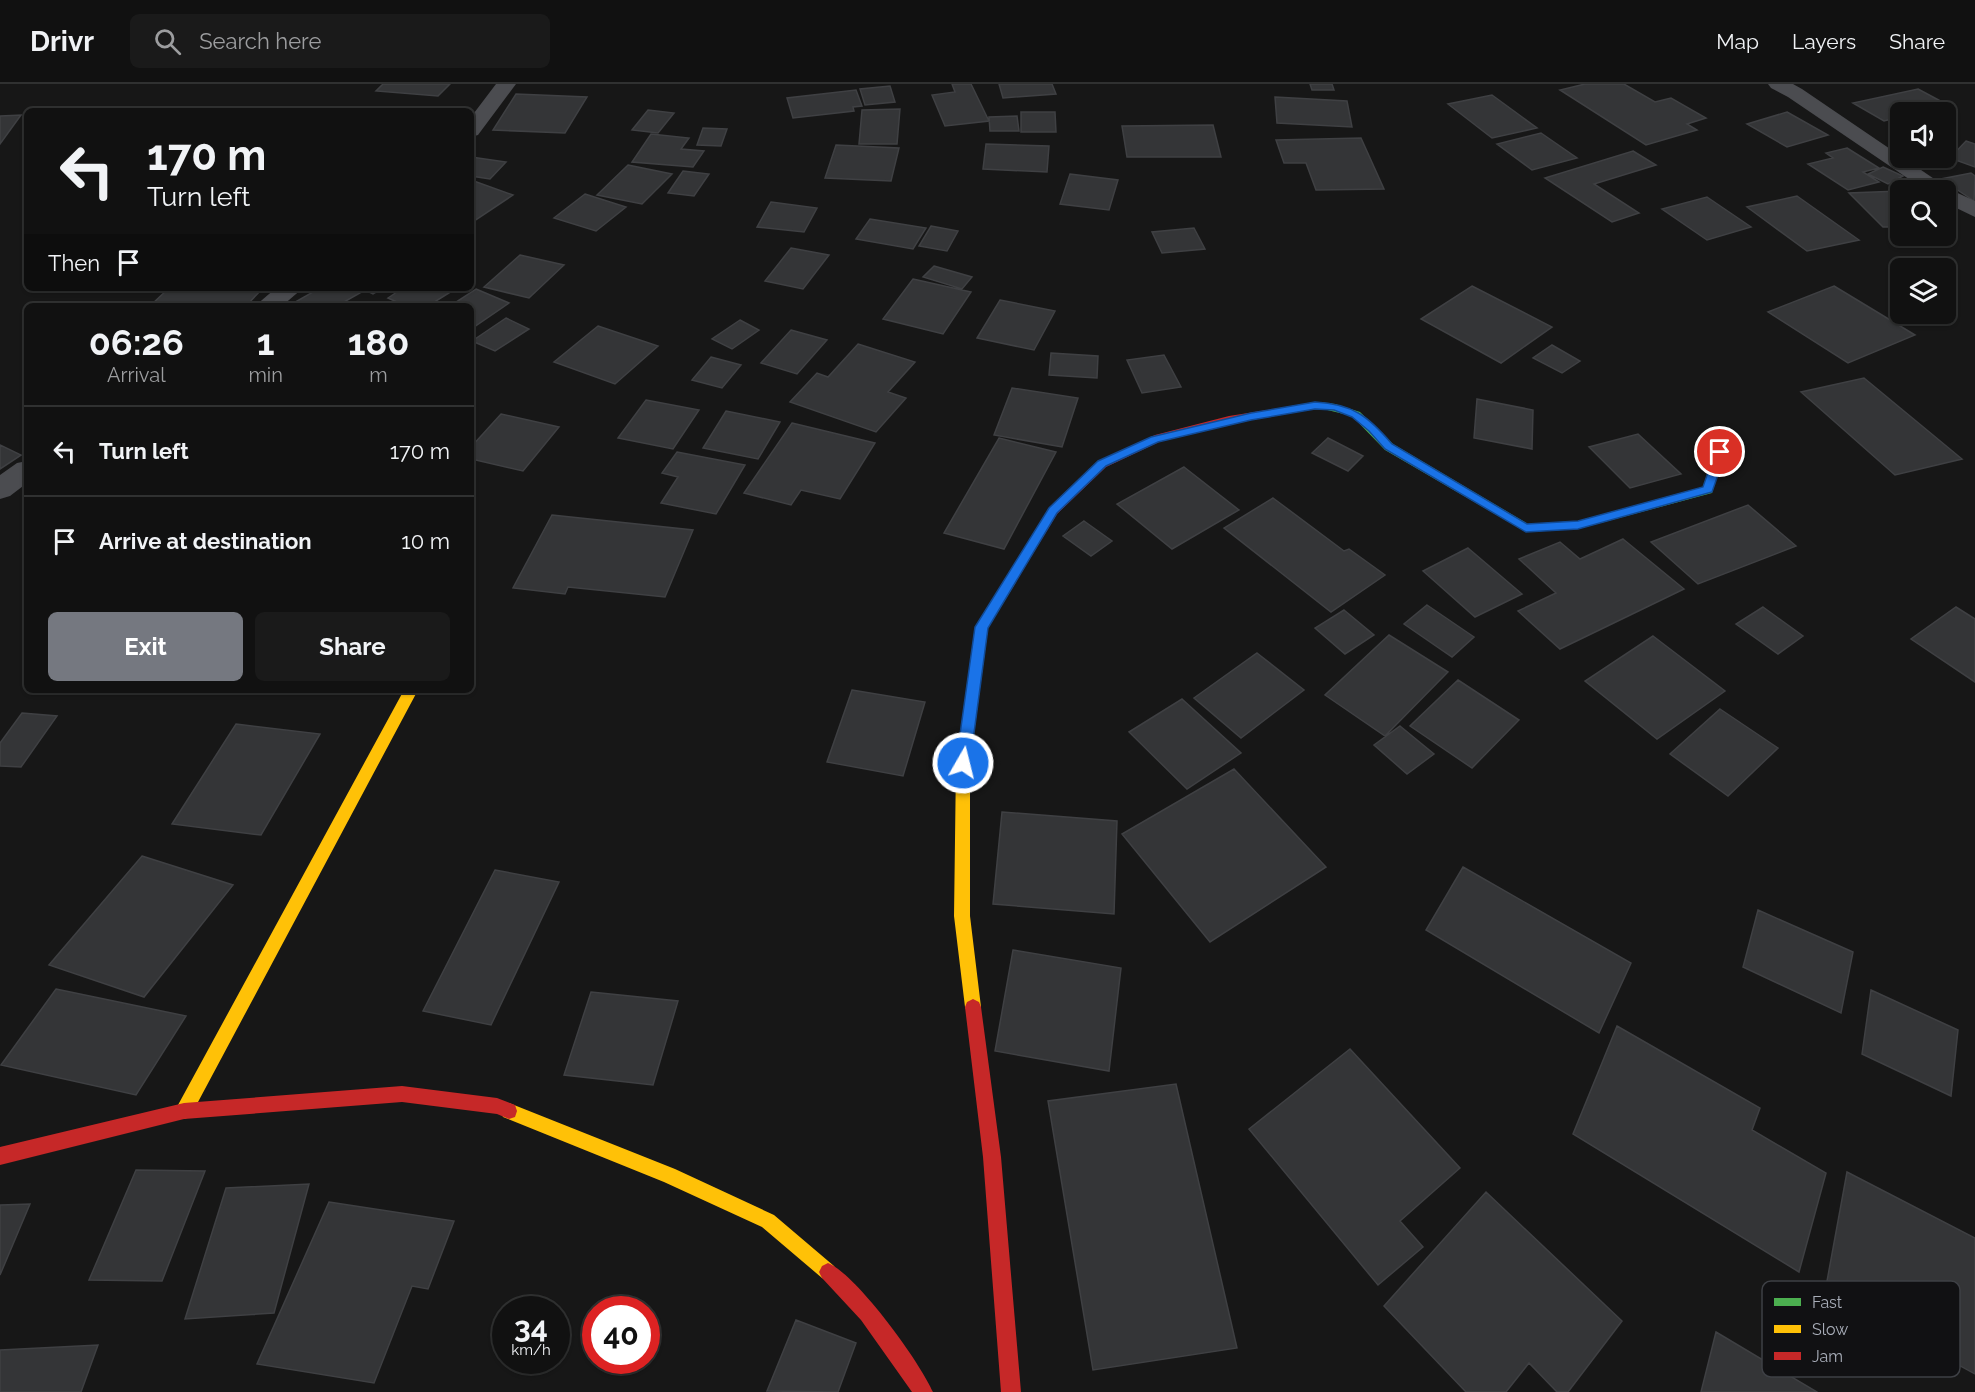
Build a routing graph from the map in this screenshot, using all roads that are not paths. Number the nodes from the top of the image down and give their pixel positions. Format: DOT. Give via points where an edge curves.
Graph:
graph roads {
  1 [pos="506,84"];
  2 [pos="1778,84"];
  3 [pos="474,127"];
  4 [pos="1924,180"];
  5 [pos="1956,200"];
  6 [pos="1975,210"];
  7 [pos="287,291"];
  8 [pos="271,303"];
  9 [pos="1726,433"];
  10 [pos="24,472"];
  11 [pos="0,489"];
  12 [pos="409,693"];
  13 [pos="184,1111"];
  14 [pos="0,1156"];
  15 [pos="923,1392"];
  16 [pos="1011,1392"];
  1 -- 3 [label="street"];
  2 -- 4 [label="street"];
  5 -- 6 [label="street"];
  7 -- 8 [label="street"];
  9 -- 16 [label="street" via="1708,490 1578,525 1526,528 1389,447 1356,414 1335,406 1315,405 1229,420 1155,439 1102,464 1053,511 982,627 963,763 963,916 992,1157"];
  10 -- 11 [label="street"];
  12 -- 13 [label="street"];
  13 -- 14 [label="street"];
  13 -- 15 [label="street" via="402,1094 497,1106 669,1175 768,1221 848,1289 888,1338"];
}
